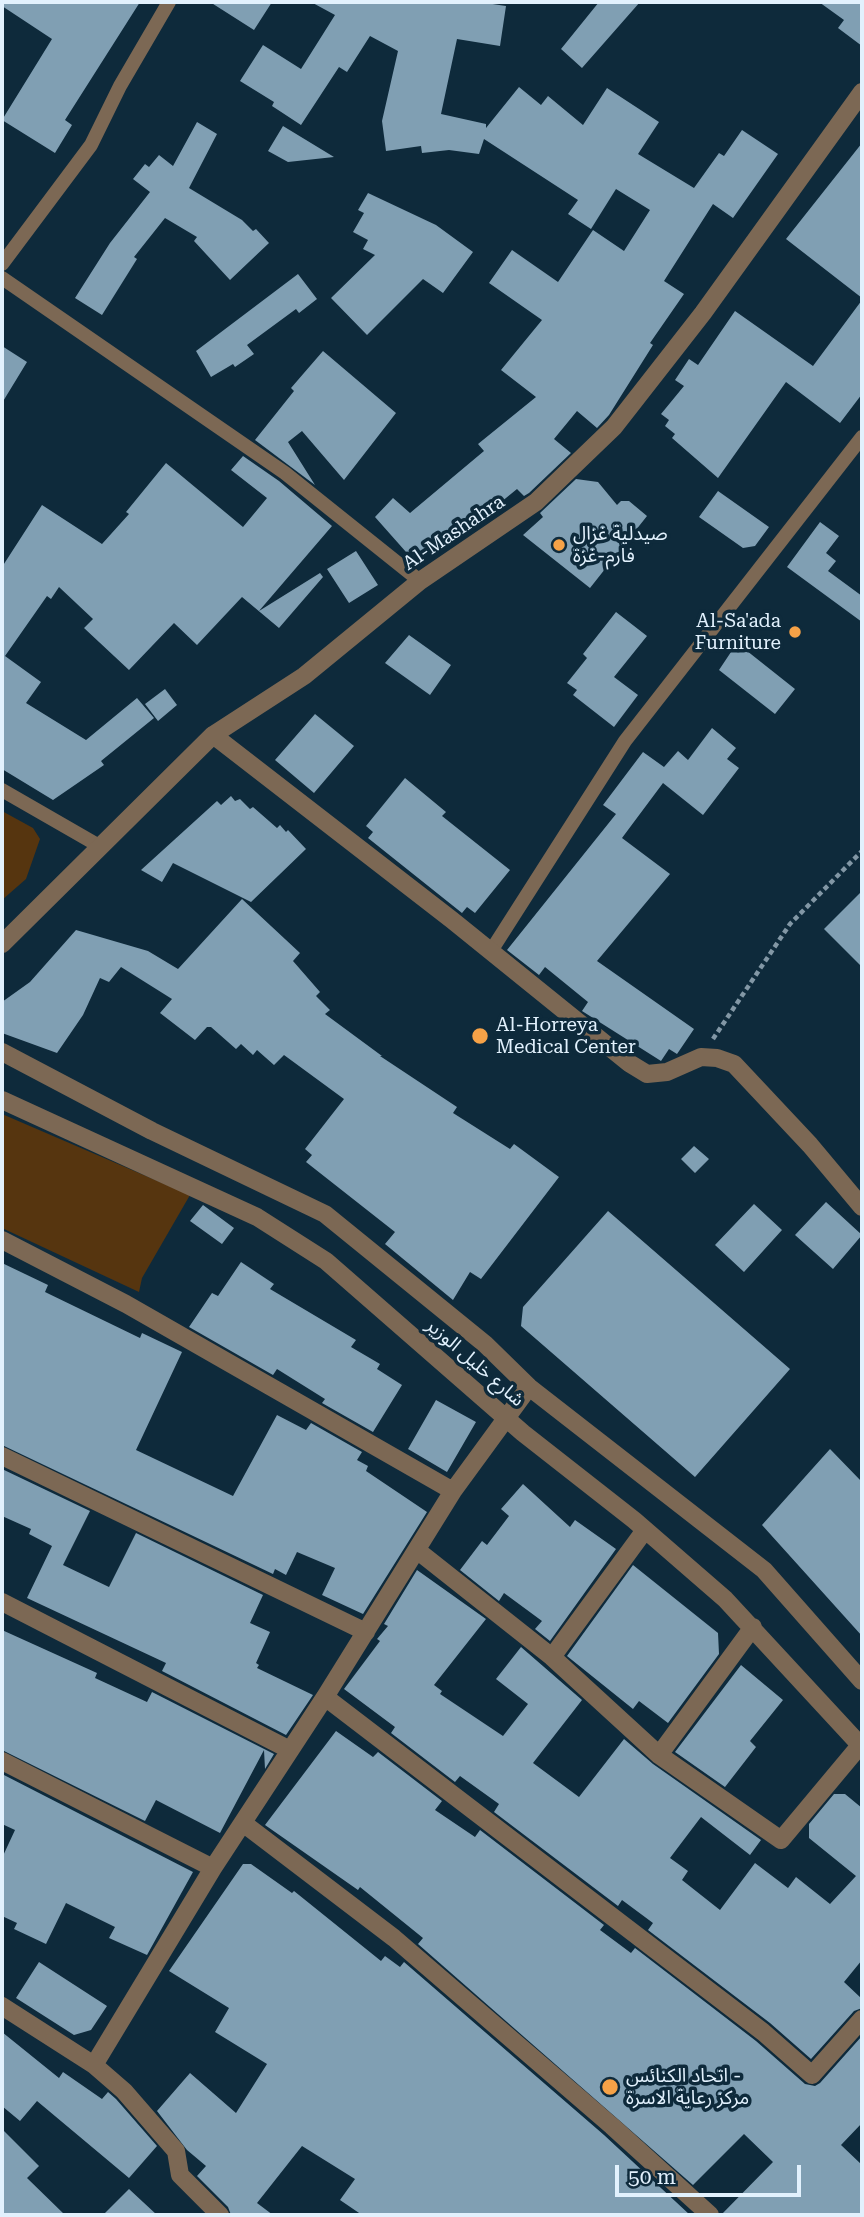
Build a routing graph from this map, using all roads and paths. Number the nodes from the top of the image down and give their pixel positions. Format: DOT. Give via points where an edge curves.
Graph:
graph roads {
  1 [pos="169,2"];
  2 [pos="862,92"];
  3 [pos="2,264"];
  4 [pos="2,278"];
  5 [pos="862,437"];
  6 [pos="420,580"];
  7 [pos="213,735"];
  8 [pos="2,790"];
  9 [pos="101,847"];
  10 [pos="862,851"];
  11 [pos="2,944"];
  12 [pos="491,951"];
  13 [pos="2,1052"];
  14 [pos="701,1057"];
  15 [pos="2,1100"];
  16 [pos="862,1207"];
  17 [pos="2,1240"];
  18 [pos="529,1387"];
  19 [pos="505,1417"];
  20 [pos="2,1456"];
  21 [pos="453,1491"];
  22 [pos="645,1530"];
  23 [pos="418,1551"];
  24 [pos="2,1602"];
  25 [pos="753,1627"];
  26 [pos="366,1632"];
  27 [pos="552,1657"];
  28 [pos="862,1681"];
  29 [pos="325,1698"];
  30 [pos="861,1744"];
  31 [pos="290,1750"];
  32 [pos="659,1755"];
  33 [pos="2,1761"];
  34 [pos="243,1823"];
  35 [pos="213,1868"];
  36 [pos="2,2006"];
  37 [pos="862,2019"];
  38 [pos="94,2064"];
  39 [pos="220,2215"];
  40 [pos="710,2215"];
  1 -- 3 [label="lane" via="91,145"];
  2 -- 6 [label="street, Al-Mashahra" via="703,313 614,427 537,502"];
  4 -- 6 [label="lane" via="285,473"];
  5 -- 12 [label="lane" via="625,741"];
  6 -- 7 [label="street, Al-Mashahra" via="304,676"];
  7 -- 9 [label="street, Al-Mashahra"];
  7 -- 12 [label="street"];
  8 -- 9 [label="lane"];
  9 -- 11 [label="street, Al-Mashahra"];
  10 -- 14 [label="path" via="790,924"];
  12 -- 14 [label="street" via="647,1074 667,1072"];
  13 -- 18 [label="street, شارع خليل الوزير" via="325,1214 485,1344"];
  14 -- 16 [label="street" via="734,1064"];
  15 -- 19 [label="street, شارع خليل الوزير" via="257,1217 326,1261"];
  17 -- 21 [label="street" via="126,1304"];
  18 -- 19 [label="street"];
  18 -- 28 [label="street, شارع خليل الوزير" via="764,1570"];
  19 -- 21 [label="street"];
  19 -- 22 [label="street, شارع خليل الوزير"];
  20 -- 26 [label="street"];
  21 -- 23 [label="street"];
  22 -- 25 [label="street, شارع خليل الوزير"];
  22 -- 27 [label="street"];
  23 -- 26 [label="street"];
  23 -- 27 [label="street"];
  24 -- 31 [label="street"];
  25 -- 30 [label="street, شارع خليل الوزير"];
  25 -- 32 [label="street"];
  26 -- 29 [label="street"];
  27 -- 32 [label="street"];
  29 -- 31 [label="street"];
  29 -- 37 [label="street" via="763,2032 812,2075"];
  30 -- 32 [label="street" via="781,1840"];
  31 -- 34 [label="street"];
  33 -- 35 [label="street"];
  34 -- 35 [label="street"];
  34 -- 40 [label="street" via="394,1938"];
  35 -- 38 [label="street"];
  36 -- 38 [label="street"];
  38 -- 39 [label="street" via="176,2151 180,2175"];
}
